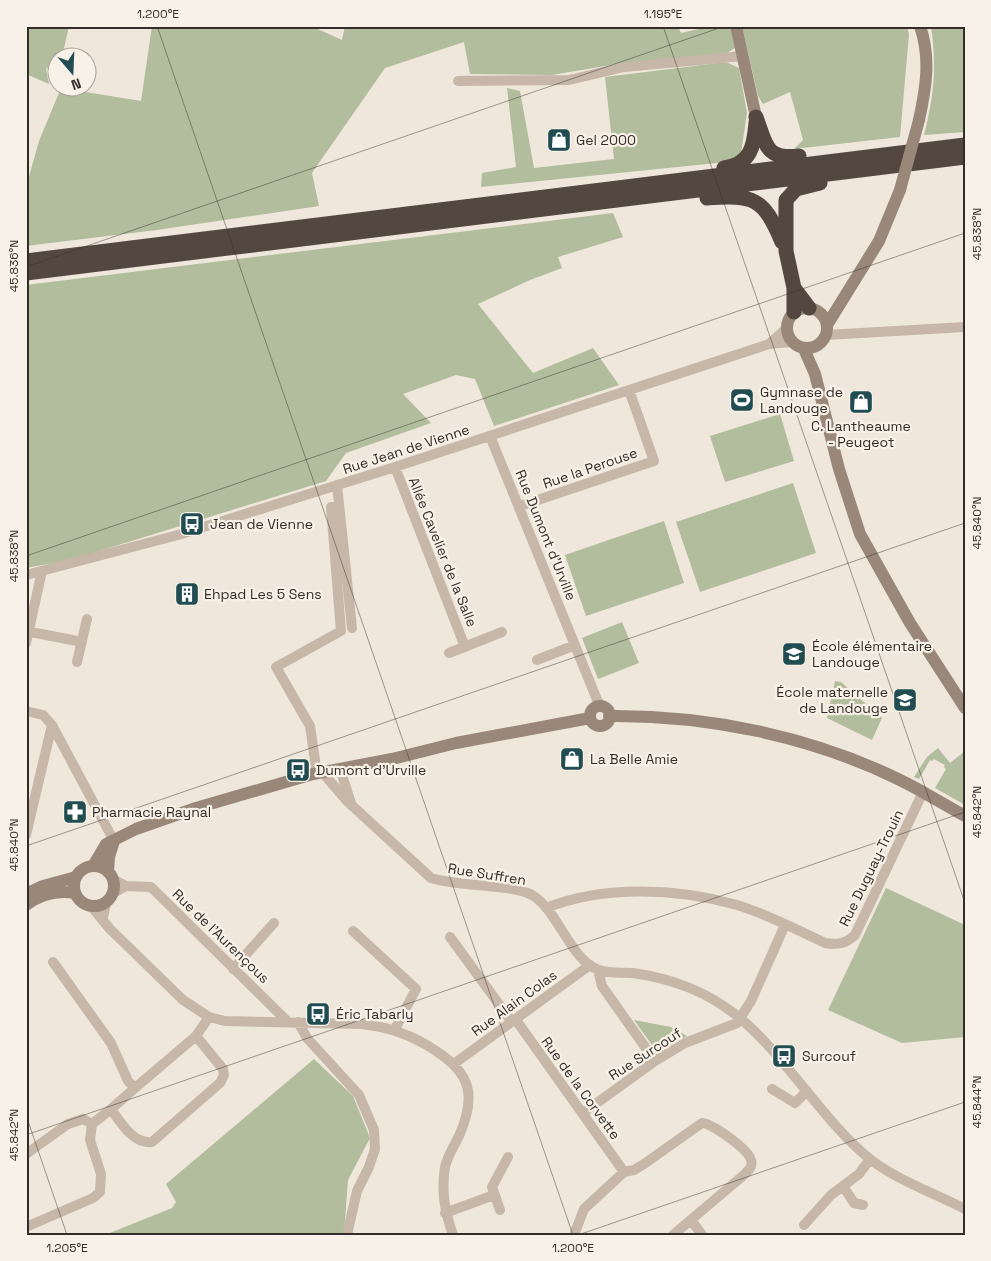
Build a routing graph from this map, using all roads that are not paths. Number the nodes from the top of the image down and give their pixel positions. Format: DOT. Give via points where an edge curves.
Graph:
graph roads {
  1 [pos="736,26"];
  2 [pos="920,26"];
  3 [pos="743,56"];
  4 [pos="458,81"];
  5 [pos="756,117"];
  6 [pos="965,145"];
  7 [pos="876,156"];
  8 [pos="965,157"];
  9 [pos="965,161"];
  10 [pos="667,181"];
  11 [pos="613,200"];
  12 [pos="786,251"];
  13 [pos="26,261"];
  14 [pos="26,273"];
  15 [pos="836,308"];
  16 [pos="806,310"];
  17 [pos="965,327"];
  18 [pos="786,330"];
  19 [pos="824,335"];
  20 [pos="791,342"];
  21 [pos="769,344"];
  22 [pos="804,349"];
  23 [pos="815,374"];
  24 [pos="629,390"];
  25 [pos="490,436"];
  26 [pos="395,467"];
  27 [pos="337,485"];
  28 [pos="520,506"];
  29 [pos="339,508"];
  30 [pos="42,571"];
  31 [pos="26,575"];
  32 [pos="87,619"];
  33 [pos="352,628"];
  34 [pos="28,631"];
  35 [pos="502,632"];
  36 [pos="82,642"];
  37 [pos="26,643"];
  38 [pos="575,645"];
  39 [pos="465,647"];
  40 [pos="449,653"];
  41 [pos="537,660"];
  42 [pos="77,662"];
  43 [pos="600,707"];
  44 [pos="965,708"];
  45 [pos="26,711"];
  46 [pos="609,716"];
  47 [pos="590,718"];
  48 [pos="52,725"];
  49 [pos="340,769"];
  50 [pos="320,773"];
  51 [pos="923,792"];
  52 [pos="353,806"];
  53 [pos="965,816"];
  54 [pos="26,835"];
  55 [pos="114,841"];
  56 [pos="93,866"];
  57 [pos="110,875"];
  58 [pos="76,877"];
  59 [pos="126,886"];
  60 [pos="75,893"];
  61 [pos="26,894"];
  62 [pos="109,898"];
  63 [pos="26,905"];
  64 [pos="91,906"];
  65 [pos="546,908"];
  66 [pos="103,918"];
  67 [pos="274,923"];
  68 [pos="785,925"];
  69 [pos="352,931"];
  70 [pos="450,937"];
  71 [pos="53,962"];
  72 [pos="594,967"];
  73 [pos="233,969"];
  74 [pos="209,1017"];
  75 [pos="740,1019"];
  76 [pos="514,1021"];
  77 [pos="293,1022"];
  78 [pos="395,1029"];
  79 [pos="196,1036"];
  80 [pos="655,1061"];
  81 [pos="455,1063"];
  82 [pos="135,1088"];
  83 [pos="772,1089"];
  84 [pos="807,1091"];
  85 [pos="111,1109"];
  86 [pos="583,1112"];
  87 [pos="92,1124"];
  88 [pos="26,1154"];
  89 [pos="508,1157"];
  90 [pos="870,1159"];
  91 [pos="624,1172"];
  92 [pos="843,1186"];
  93 [pos="494,1195"];
  94 [pos="863,1206"];
  95 [pos="965,1209"];
  96 [pos="500,1210"];
  97 [pos="445,1213"];
  98 [pos="691,1220"];
  99 [pos="804,1225"];
  100 [pos="26,1227"];
  101 [pos="348,1235"];
  102 [pos="453,1235"];
  103 [pos="574,1235"];
  104 [pos="673,1235"];
  105 [pos="702,1235"];
  1 -- 3 [label="main road"];
  2 -- 15 [label="main road, bridge" via="927,83 900,190 879,241"];
  3 -- 4 [label="street" via="624,67 569,80"];
  3 -- 5 [label="main road"];
  5 -- 7 [label="highway" via="766,146 772,154 780,157 845,152"];
  5 -- 10 [label="highway" via="754,145 742,163 695,171"];
  6 -- 7 [label="highway"];
  7 -- 10 [label="highway"];
  8 -- 11 [label="highway"];
  9 -- 12 [label="highway" via="796,189 785,206"];
  10 -- 13 [label="highway"];
  11 -- 12 [label="highway" via="631,204 746,197 766,212"];
  11 -- 14 [label="highway"];
  12 -- 16 [label="highway" via="794,288"];
  15 -- 16 [label="main road"];
  15 -- 19 [label="main road"];
  16 -- 18 [label="main road" via="787,322"];
  16 -- 19 [label="main road" via="823,316"];
  17 -- 19 [label="street"];
  18 -- 20 [label="main road"];
  18 -- 21 [label="street"];
  19 -- 22 [label="main road"];
  19 -- 23 [label="main road"];
  20 -- 21 [label="street, Rue Jean de Vienne"];
  20 -- 22 [label="main road"];
  21 -- 24 [label="street, Rue Jean de Vienne"];
  22 -- 23 [label="main road"];
  23 -- 44 [label="main road" via="839,469 860,534 910,623"];
  24 -- 25 [label="street, Rue Jean de Vienne"];
  24 -- 28 [label="street, Rue la Perouse" via="654,461"];
  25 -- 26 [label="street, Rue Jean de Vienne"];
  25 -- 28 [label="street, Rue Dumont d'Urville"];
  26 -- 27 [label="street, Rue Jean de Vienne"];
  26 -- 39 [label="street, Allée Cavelier de la Salle"];
  27 -- 29 [label="street"];
  27 -- 30 [label="street, Rue Jean de Vienne" via="178,535"];
  28 -- 38 [label="street, Rue Dumont d'Urville"];
  29 -- 33 [label="street"];
  29 -- 50 [label="street" via="331,507 341,631 276,667 310,726"];
  30 -- 31 [label="street, Rue Jean de Vienne"];
  30 -- 34 [label="street"];
  32 -- 36 [label="street"];
  34 -- 36 [label="street"];
  34 -- 37 [label="street"];
  35 -- 39 [label="street, Allée Cavelier de la Salle"];
  36 -- 42 [label="street"];
  38 -- 41 [label="street"];
  38 -- 43 [label="street, Rue Dumont d'Urville"];
  39 -- 40 [label="street, Allée Cavelier de la Salle"];
  43 -- 46 [label="main road" via="607,710"];
  43 -- 47 [label="main road" via="591,712"];
  45 -- 48 [label="street" via="43,715"];
  46 -- 47 [label="main road" via="608,722 602,726"];
  46 -- 51 [label="main road" via="718,725 783,737 897,778"];
  47 -- 49 [label="main road"];
  48 -- 54 [label="street"];
  48 -- 55 [label="street"];
  49 -- 50 [label="main road"];
  49 -- 52 [label="street, Rue Suffren"];
  50 -- 52 [label="street, Rue Suffren"];
  50 -- 55 [label="main road" via="196,808 136,829"];
  51 -- 53 [label="main road"];
  51 -- 68 [label="street, Rue Duguay-Trouin" via="855,935 847,943 825,943"];
  52 -- 65 [label="street, Rue Suffren" via="431,878 448,884 518,891 532,895"];
  55 -- 56 [label="main road" via="106,844"];
  55 -- 57 [label="main road" via="109,857"];
  56 -- 57 [label="main road"];
  56 -- 58 [label="main road" via="83,869"];
  57 -- 59 [label="street, Rue de l'Aurençous"];
  57 -- 62 [label="main road"];
  58 -- 60 [label="main road"];
  58 -- 61 [label="main road"];
  59 -- 62 [label="street"];
  59 -- 73 [label="street, Rue de l'Aurençous" via="151,887"];
  60 -- 63 [label="main road" via="46,894"];
  60 -- 64 [label="main road" via="81,902"];
  62 -- 64 [label="main road"];
  62 -- 66 [label="street"];
  64 -- 66 [label="street"];
  65 -- 68 [label="street, Rue Duguay-Trouin" via="569,899 626,892 663,893 702,897 739,906"];
  65 -- 72 [label="street, Rue Suffren" via="581,956"];
  66 -- 74 [label="street" via="110,929 183,1000"];
  67 -- 73 [label="street"];
  68 -- 75 [label="street"];
  69 -- 78 [label="street" via="416,989"];
  70 -- 76 [label="street, Rue de la Corvette"];
  71 -- 82 [label="street" via="111,1043 128,1081"];
  72 -- 75 [label="street" via="671,980 704,992"];
  72 -- 76 [label="street, Rue Alain Colas"];
  72 -- 80 [label="street, Rue Suffren" via="602,986"];
  73 -- 77 [label="street, Rue de l'Aurençous"];
  74 -- 77 [label="street" via="225,1021"];
  74 -- 79 [label="street"];
  75 -- 80 [label="street, Rue Surcouf" via="685,1043"];
  75 -- 84 [label="street"];
  76 -- 81 [label="street, Rue Alain Colas"];
  76 -- 86 [label="street, Rue de la Corvette"];
  77 -- 78 [label="street" via="362,1024"];
  77 -- 101 [label="street, Rue de l'Aurençous" via="359,1095 374,1130 375,1149 357,1191"];
  78 -- 81 [label="street"];
  79 -- 82 [label="street"];
  79 -- 85 [label="street" via="223,1068 224,1075 220,1083 152,1142 143,1143 136,1139"];
  80 -- 86 [label="street, Rue Surcouf"];
  81 -- 97 [label="street" via="466,1082 469,1096 463,1127 445,1166 442,1202"];
  82 -- 85 [label="street"];
  83 -- 84 [label="street" via="795,1103"];
  84 -- 90 [label="street" via="843,1135"];
  85 -- 87 [label="street"];
  86 -- 91 [label="street, Rue de la Corvette"];
  87 -- 88 [label="street" via="83,1120 68,1124"];
  87 -- 100 [label="street" via="90,1140 101,1174 100,1192"];
  89 -- 93 [label="street" via="492,1187"];
  90 -- 92 [label="street" via="859,1174"];
  90 -- 95 [label="street"];
  91 -- 98 [label="street" via="644,1164 702,1123 716,1129 748,1154 751,1168"];
  91 -- 103 [label="street" via="584,1209"];
  92 -- 94 [label="street" via="854,1203"];
  92 -- 99 [label="street" via="830,1195"];
  93 -- 96 [label="street"];
  93 -- 97 [label="street"];
  97 -- 102 [label="street"];
  98 -- 104 [label="street"];
  98 -- 105 [label="street"];
}
